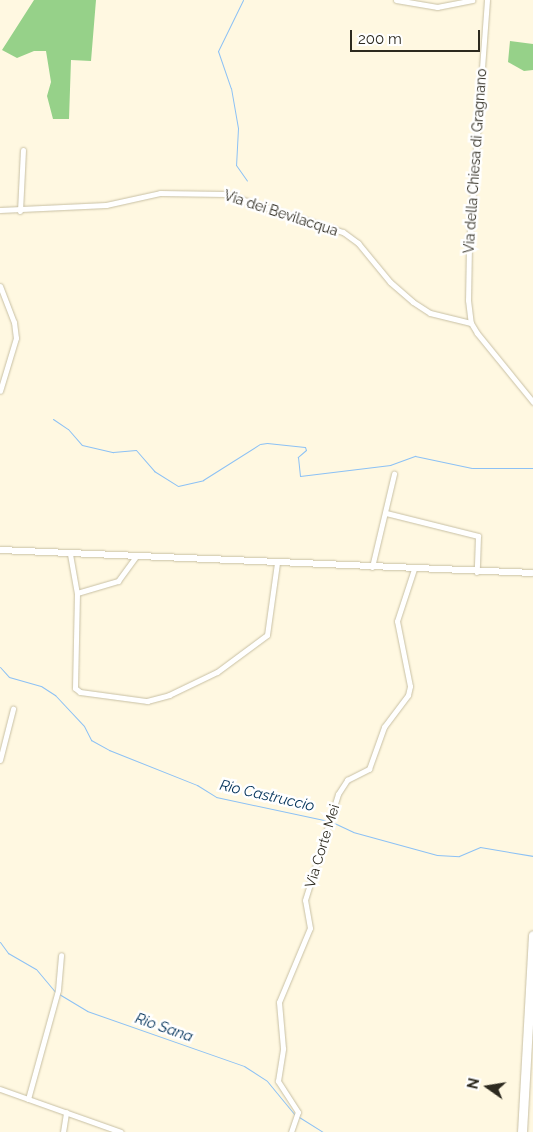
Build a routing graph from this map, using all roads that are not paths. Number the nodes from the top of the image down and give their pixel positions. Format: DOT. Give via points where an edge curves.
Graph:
graph roads {
  1 [pos="396,0"];
  2 [pos="472,0"];
  3 [pos="487,0"];
  4 [pos="23,150"];
  5 [pos="0,210"];
  6 [pos="20,211"];
  7 [pos="0,286"];
  8 [pos="471,323"];
  9 [pos="0,391"];
  10 [pos="533,402"];
  11 [pos="394,474"];
  12 [pos="386,513"];
  13 [pos="0,550"];
  14 [pos="70,554"];
  15 [pos="136,556"];
  16 [pos="277,563"];
  17 [pos="372,567"];
  18 [pos="414,569"];
  19 [pos="477,572"];
  20 [pos="526,573"];
  21 [pos="533,573"];
  22 [pos="533,577"];
  23 [pos="77,593"];
  24 [pos="13,708"];
  25 [pos="0,760"];
  26 [pos="533,935"];
  27 [pos="61,955"];
  28 [pos="0,1089"];
  29 [pos="28,1099"];
  30 [pos="66,1112"];
  31 [pos="64,1132"];
  32 [pos="121,1132"];
  33 [pos="291,1132"];
  34 [pos="522,1132"];
  1 -- 2 [label="street" via="437,7"];
  3 -- 8 [label="street, Via della Chiesa di Gragnano" via="467,282"];
  4 -- 6 [label="street"];
  5 -- 6 [label="street, Via dei Bevilacqua"];
  6 -- 8 [label="street, Via dei Bevilacqua" via="106,206 160,193 225,194 343,232 358,243 390,282 413,302 430,314"];
  7 -- 9 [label="street" via="14,322 16,338"];
  8 -- 10 [label="street"];
  11 -- 12 [label="street"];
  12 -- 17 [label="street"];
  12 -- 19 [label="street" via="478,536"];
  13 -- 14 [label="street"];
  14 -- 15 [label="street"];
  14 -- 23 [label="street"];
  15 -- 16 [label="street"];
  15 -- 23 [label="street" via="118,581"];
  16 -- 17 [label="street"];
  16 -- 23 [label="street" via="267,635 217,672 152,701 80,692 75,688"];
  17 -- 18 [label="street"];
  18 -- 19 [label="street"];
  18 -- 33 [label="street, Via Corte Mei" via="397,621 410,686 408,695 384,727 369,769 347,780 329,818 304,906 310,928 279,1002 283,1048 278,1081 297,1115"];
  19 -- 20 [label="street"];
  20 -- 21 [label="street"];
  20 -- 22 [label="street"];
  24 -- 25 [label="street"];
  26 -- 34 [label="main road"];
  27 -- 29 [label="street" via="57,992"];
  28 -- 29 [label="street"];
  29 -- 30 [label="street"];
  30 -- 31 [label="street"];
  30 -- 32 [label="street"];
}
